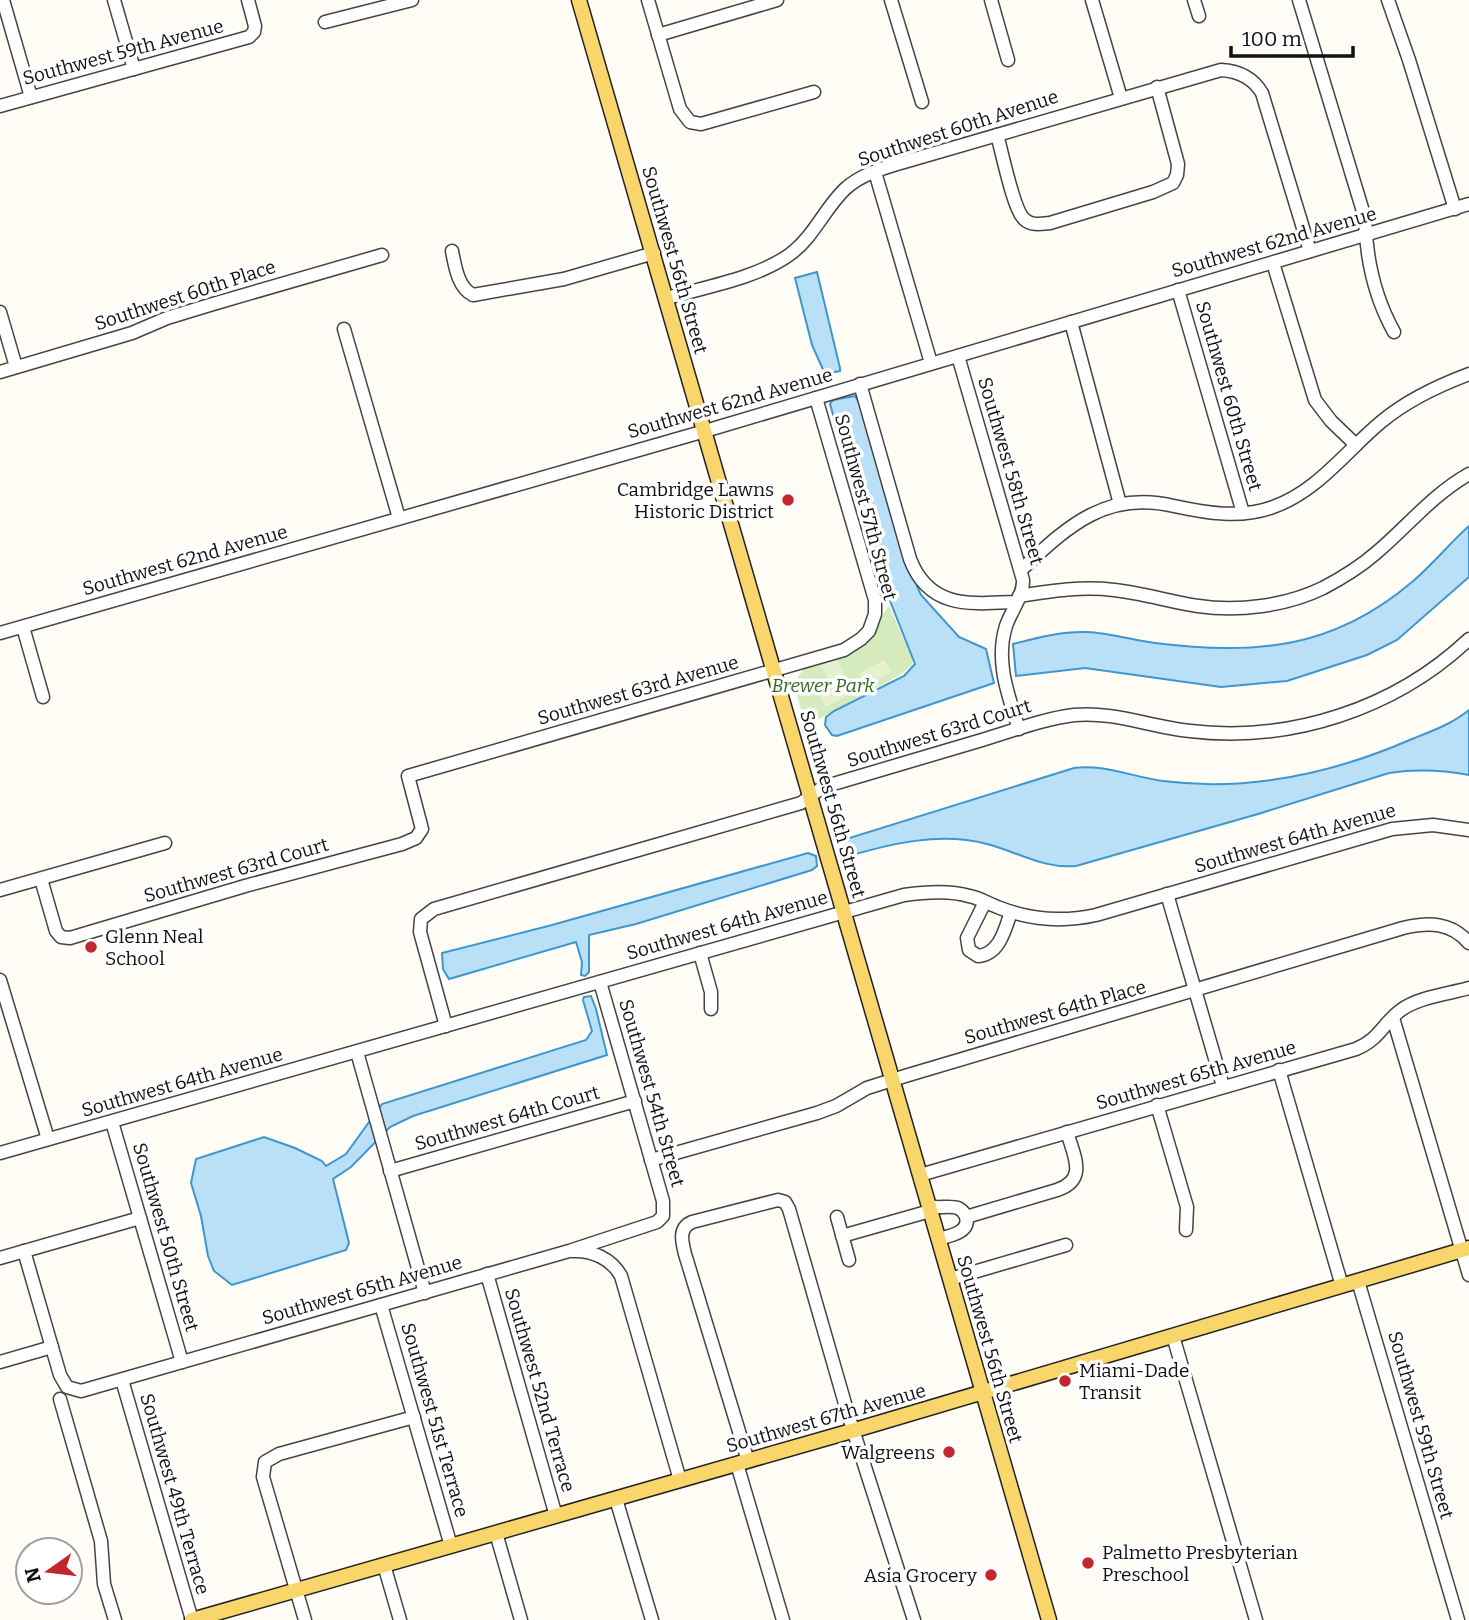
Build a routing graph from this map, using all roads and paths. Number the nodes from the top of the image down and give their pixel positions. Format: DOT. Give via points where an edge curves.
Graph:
graph roads {
  1 [pos="3,0"];
  2 [pos="114,0"];
  3 [pos="248,0"];
  4 [pos="412,0"];
  5 [pos="579,0"];
  6 [pos="648,0"];
  7 [pos="777,0"];
  8 [pos="891,0"];
  9 [pos="991,0"];
  10 [pos="1092,0"];
  11 [pos="1194,0"];
  12 [pos="1299,0"];
  13 [pos="1388,0"];
  14 [pos="1199,16"];
  15 [pos="325,22"];
  16 [pos="658,35"];
  17 [pos="1008,60"];
  18 [pos="134,69"];
  19 [pos="1157,87"];
  20 [pos="814,92"];
  21 [pos="31,97"];
  22 [pos="1121,98"];
  23 [pos="922,102"];
  24 [pos="0,106"];
  25 [pos="997,135"];
  26 [pos="875,172"];
  27 [pos="1469,204"];
  28 [pos="1455,209"];
  29 [pos="1365,235"];
  30 [pos="452,251"];
  31 [pos="1310,251"];
  32 [pos="653,253"];
  33 [pos="382,256"];
  34 [pos="1273,262"];
  35 [pos="1178,290"];
  36 [pos="667,298"];
  37 [pos="0,312"];
  38 [pos="1071,322"];
  39 [pos="344,329"];
  40 [pos="1394,332"];
  41 [pos="958,356"];
  42 [pos="932,363"];
  43 [pos="16,367"];
  44 [pos="0,372"];
  45 [pos="1469,373"];
  46 [pos="860,384"];
  47 [pos="816,398"];
  48 [pos="705,431"];
  49 [pos="1356,445"];
  50 [pos="1469,474"];
  51 [pos="1121,504"];
  52 [pos="1243,513"];
  53 [pos="399,519"];
  54 [pos="1021,570"];
  55 [pos="1017,599"];
  56 [pos="23,627"];
  57 [pos="871,627"];
  58 [pos="0,633"];
  59 [pos="1469,639"];
  60 [pos="775,670"];
  61 [pos="43,696"];
  62 [pos="1019,729"];
  63 [pos="811,796"];
  64 [pos="1469,830"];
  65 [pos="420,834"];
  66 [pos="164,844"];
  67 [pos="41,879"];
  68 [pos="0,890"];
  69 [pos="1167,894"];
  70 [pos="985,902"];
  71 [pos="844,912"];
  72 [pos="1011,912"];
  73 [pos="1469,943"];
  74 [pos="700,953"];
  75 [pos="0,980"];
  76 [pos="600,982"];
  77 [pos="1469,988"];
  78 [pos="1196,991"];
  79 [pos="710,1009"];
  80 [pos="1393,1018"];
  81 [pos="446,1026"];
  82 [pos="357,1052"];
  83 [pos="1279,1070"];
  84 [pos="892,1080"];
  85 [pos="1223,1086"];
  86 [pos="635,1101"];
  87 [pos="1157,1105"];
  88 [pos="112,1122"];
  89 [pos="1067,1132"];
  90 [pos="48,1139"];
  91 [pos="0,1153"];
  92 [pos="651,1160"];
  93 [pos="390,1171"];
  94 [pos="920,1175"];
  95 [pos="929,1209"];
  96 [pos="663,1216"];
  97 [pos="837,1217"];
  98 [pos="966,1217"];
  99 [pos="140,1218"];
  100 [pos="1186,1230"];
  101 [pos="842,1236"];
  102 [pos="938,1240"];
  103 [pos="1066,1245"];
  104 [pos="1466,1249"];
  105 [pos="24,1251"];
  106 [pos="569,1251"];
  107 [pos="0,1258"];
  108 [pos="849,1260"];
  109 [pos="487,1274"];
  110 [pos="1469,1275"];
  111 [pos="950,1279"];
  112 [pos="1359,1281"];
  113 [pos="1342,1286"];
  114 [pos="425,1293"];
  115 [pos="381,1305"];
  116 [pos="1173,1336"];
  117 [pos="51,1347"];
  118 [pos="0,1362"];
  119 [pos="183,1362"];
  120 [pos="122,1380"];
  121 [pos="982,1392"];
  122 [pos="60,1399"];
  123 [pos="414,1417"];
  124 [pos="855,1430"];
  125 [pos="743,1462"];
  126 [pos="680,1480"];
  127 [pos="616,1499"];
  128 [pos="556,1516"];
  129 [pos="496,1533"];
  130 [pos="451,1546"];
  131 [pos="384,1565"];
  132 [pos="296,1590"];
  133 [pos="200,1619"];
  134 [pos="115,1620"];
  135 [pos="305,1620"];
  136 [pos="400,1620"];
  137 [pos="521,1620"];
  138 [pos="652,1620"];
  139 [pos="783,1620"];
  140 [pos="914,1620"];
  141 [pos="1049,1620"];
  142 [pos="1256,1620"];
  143 [pos="1458,1620"];
  1 -- 21 [label="street"];
  2 -- 18 [label="street"];
  3 -- 18 [label="street, Southwest 59th Avenue" via="254,32 246,38"];
  4 -- 15 [label="street"];
  5 -- 32 [label="main road, Southwest 56th Street"];
  6 -- 16 [label="street"];
  7 -- 16 [label="street"];
  8 -- 23 [label="street"];
  9 -- 17 [label="street"];
  10 -- 22 [label="street"];
  11 -- 14 [label="street"];
  12 -- 29 [label="street" via="1365,218"];
  13 -- 28 [label="street"];
  16 -- 20 [label="street" via="678,106 690,122 701,124"];
  18 -- 21 [label="street, Southwest 59th Avenue"];
  19 -- 22 [label="street, Southwest 60th Avenue"];
  19 -- 25 [label="street" via="1177,159 1175,181 1050,223 1026,221 1017,207"];
  19 -- 31 [label="street, Southwest 60th Avenue" via="1221,70 1237,73 1260,89"];
  21 -- 24 [label="street, Southwest 59th Avenue"];
  22 -- 25 [label="street, Southwest 60th Avenue"];
  25 -- 26 [label="street, Southwest 60th Avenue"];
  26 -- 36 [label="street, Southwest 60th Avenue" via="843,191 807,239 786,257 749,274"];
  26 -- 42 [label="street"];
  27 -- 28 [label="street, Southwest 62nd Avenue"];
  28 -- 29 [label="street, Southwest 62nd Avenue"];
  29 -- 31 [label="street, Southwest 62nd Avenue"];
  29 -- 40 [label="street" via="1381,304"];
  30 -- 32 [label="street" via="461,282 471,295 564,279"];
  31 -- 34 [label="street, Southwest 62nd Avenue"];
  32 -- 36 [label="main road, Southwest 56th Street"];
  33 -- 43 [label="street, Southwest 60th Place"];
  34 -- 35 [label="street, Southwest 62nd Avenue"];
  34 -- 49 [label="street" via="1315,401"];
  35 -- 38 [label="street, Southwest 62nd Avenue"];
  35 -- 52 [label="street, Southwest 60th Street"];
  36 -- 48 [label="main road, Southwest 56th Street"];
  37 -- 43 [label="street"];
  38 -- 41 [label="street, Southwest 62nd Avenue"];
  38 -- 51 [label="street"];
  39 -- 53 [label="street"];
  41 -- 42 [label="street, Southwest 62nd Avenue"];
  41 -- 54 [label="street, Southwest 58th Street"];
  42 -- 46 [label="street, Southwest 62nd Avenue"];
  43 -- 44 [label="street, Southwest 60th Place"];
  45 -- 49 [label="street" via="1412,399"];
  46 -- 47 [label="street, Southwest 62nd Avenue"];
  46 -- 55 [label="street" via="918,577 941,596 962,603"];
  47 -- 48 [label="street, Southwest 62nd Avenue"];
  47 -- 57 [label="street, Southwest 57th Street" via="875,600"];
  48 -- 53 [label="street, Southwest 62nd Avenue"];
  48 -- 60 [label="main road, Southwest 56th Street"];
  49 -- 52 [label="street" via="1300,494 1275,507"];
  50 -- 55 [label="street" via="1436,496 1357,568 1323,588 1280,601 1211,607 1094,589"];
  51 -- 52 [label="street" via="1149,502 1207,513"];
  51 -- 54 [label="street" via="1071,525"];
  53 -- 56 [label="street, Southwest 62nd Avenue"];
  54 -- 55 [label="street, Southwest 58th Street" via="1023,587"];
  55 -- 62 [label="street, Southwest 58th Street" via="1004,632 1002,660"];
  56 -- 58 [label="street, Southwest 62nd Avenue"];
  56 -- 61 [label="street"];
  57 -- 60 [label="street, Southwest 63rd Avenue" via="844,650"];
  59 -- 62 [label="street, Southwest 63rd Court" via="1394,693 1304,726 1207,733 1094,714"];
  60 -- 63 [label="main road, Southwest 56th Street"];
  60 -- 65 [label="street, Southwest 63rd Avenue" via="408,776 422,825"];
  62 -- 63 [label="street, Southwest 63rd Court" via="823,787"];
  63 -- 71 [label="main road, Southwest 56th Street"];
  63 -- 81 [label="street, Southwest 63rd Court" via="801,803 425,914 420,921 422,942"];
  64 -- 69 [label="street, Southwest 64th Avenue" via="1433,825 1392,829"];
  65 -- 67 [label="street, Southwest 63rd Court" via="402,844 72,937 61,937 55,928"];
  66 -- 67 [label="street"];
  67 -- 68 [label="street"];
  69 -- 72 [label="street, Southwest 64th Avenue" via="1074,919"];
  69 -- 78 [label="street"];
  70 -- 71 [label="street, Southwest 64th Avenue" via="961,894 922,893"];
  70 -- 72 [label="street, Southwest 64th Avenue"];
  70 -- 72 [label="street" via="967,938 970,950 978,956 995,948"];
  71 -- 74 [label="street, Southwest 64th Avenue"];
  71 -- 84 [label="main road, Southwest 56th Street"];
  73 -- 78 [label="street, Southwest 64th Place" via="1444,926 1416,925"];
  74 -- 76 [label="street, Southwest 64th Avenue"];
  74 -- 79 [label="street" via="711,992"];
  75 -- 90 [label="street"];
  76 -- 81 [label="street, Southwest 64th Avenue"];
  76 -- 86 [label="street, Southwest 54th Street"];
  77 -- 80 [label="street, Southwest 65th Avenue" via="1407,1006"];
  78 -- 84 [label="street, Southwest 64th Place"];
  78 -- 85 [label="street"];
  80 -- 83 [label="street, Southwest 65th Avenue" via="1362,1046"];
  80 -- 104 [label="street"];
  81 -- 82 [label="street, Southwest 64th Avenue"];
  82 -- 88 [label="street, Southwest 64th Avenue"];
  82 -- 93 [label="street"];
  83 -- 85 [label="street, Southwest 65th Avenue"];
  83 -- 113 [label="street"];
  84 -- 92 [label="street, Southwest 64th Place" via="817,1113"];
  84 -- 94 [label="main road, Southwest 56th Street"];
  85 -- 87 [label="street, Southwest 65th Avenue"];
  86 -- 92 [label="street, Southwest 54th Street"];
  86 -- 93 [label="street, Southwest 64th Court"];
  87 -- 89 [label="street, Southwest 65th Avenue"];
  87 -- 100 [label="street" via="1187,1208"];
  88 -- 90 [label="street, Southwest 64th Avenue"];
  88 -- 99 [label="street, Southwest 50th Street"];
  89 -- 94 [label="street, Southwest 65th Avenue"];
  89 -- 98 [label="street" via="1077,1168 1070,1184"];
  90 -- 91 [label="street, Southwest 64th Avenue"];
  92 -- 96 [label="street, Southwest 54th Street"];
  93 -- 114 [label="street"];
  94 -- 95 [label="main road, Southwest 56th Street"];
  95 -- 98 [label="street" via="957,1208"];
  95 -- 101 [label="street"];
  95 -- 102 [label="main road, Southwest 56th Street"];
  96 -- 106 [label="street, Southwest 65th Avenue" via="657,1222"];
  97 -- 101 [label="street"];
  98 -- 102 [label="street" via="961,1233"];
  99 -- 105 [label="street"];
  99 -- 119 [label="street, Southwest 50th Street"];
  101 -- 108 [label="street"];
  102 -- 111 [label="main road, Southwest 56th Street"];
  103 -- 111 [label="street"];
  104 -- 110 [label="street"];
  104 -- 112 [label="main road, Southwest 67th Avenue"];
  105 -- 107 [label="street"];
  105 -- 117 [label="street"];
  106 -- 109 [label="street, Southwest 65th Avenue"];
  106 -- 126 [label="street" via="607,1260 621,1276"];
  109 -- 114 [label="street, Southwest 65th Avenue"];
  109 -- 128 [label="street, Southwest 52nd Terrace"];
  111 -- 121 [label="main road, Southwest 56th Street"];
  112 -- 113 [label="main road, Southwest 67th Avenue"];
  112 -- 143 [label="street, Southwest 59th Street"];
  113 -- 116 [label="main road, Southwest 67th Avenue"];
  114 -- 115 [label="street, Southwest 65th Avenue"];
  115 -- 119 [label="street, Southwest 65th Avenue"];
  115 -- 123 [label="street, Southwest 51st Terrace"];
  116 -- 121 [label="main road, Southwest 67th Avenue"];
  116 -- 142 [label="street"];
  117 -- 118 [label="street"];
  117 -- 120 [label="street, Southwest 65th Avenue" via="67,1387 81,1391"];
  119 -- 120 [label="street, Southwest 65th Avenue"];
  120 -- 133 [label="street, Southwest 49th Terrace"];
  121 -- 124 [label="main road, Southwest 67th Avenue"];
  121 -- 141 [label="main road, Southwest 56th Street"];
  122 -- 134 [label="street" via="101,1541 104,1579"];
  123 -- 130 [label="street, Southwest 51st Terrace"];
  123 -- 132 [label="street" via="279,1454 265,1462 263,1477"];
  124 -- 125 [label="main road, Southwest 67th Avenue"];
  124 -- 125 [label="street" via="783,1200 692,1222 684,1228 682,1241"];
  124 -- 140 [label="street"];
  125 -- 126 [label="main road, Southwest 67th Avenue"];
  125 -- 139 [label="street"];
  126 -- 127 [label="main road, Southwest 67th Avenue"];
  127 -- 128 [label="main road, Southwest 67th Avenue"];
  127 -- 138 [label="street"];
  128 -- 129 [label="main road, Southwest 67th Avenue"];
  129 -- 130 [label="main road, Southwest 67th Avenue"];
  129 -- 137 [label="street"];
  130 -- 131 [label="main road, Southwest 67th Avenue"];
  131 -- 132 [label="main road, Southwest 67th Avenue"];
  131 -- 136 [label="street"];
  132 -- 133 [label="main road, Southwest 67th Avenue"];
  132 -- 135 [label="street"];
}
